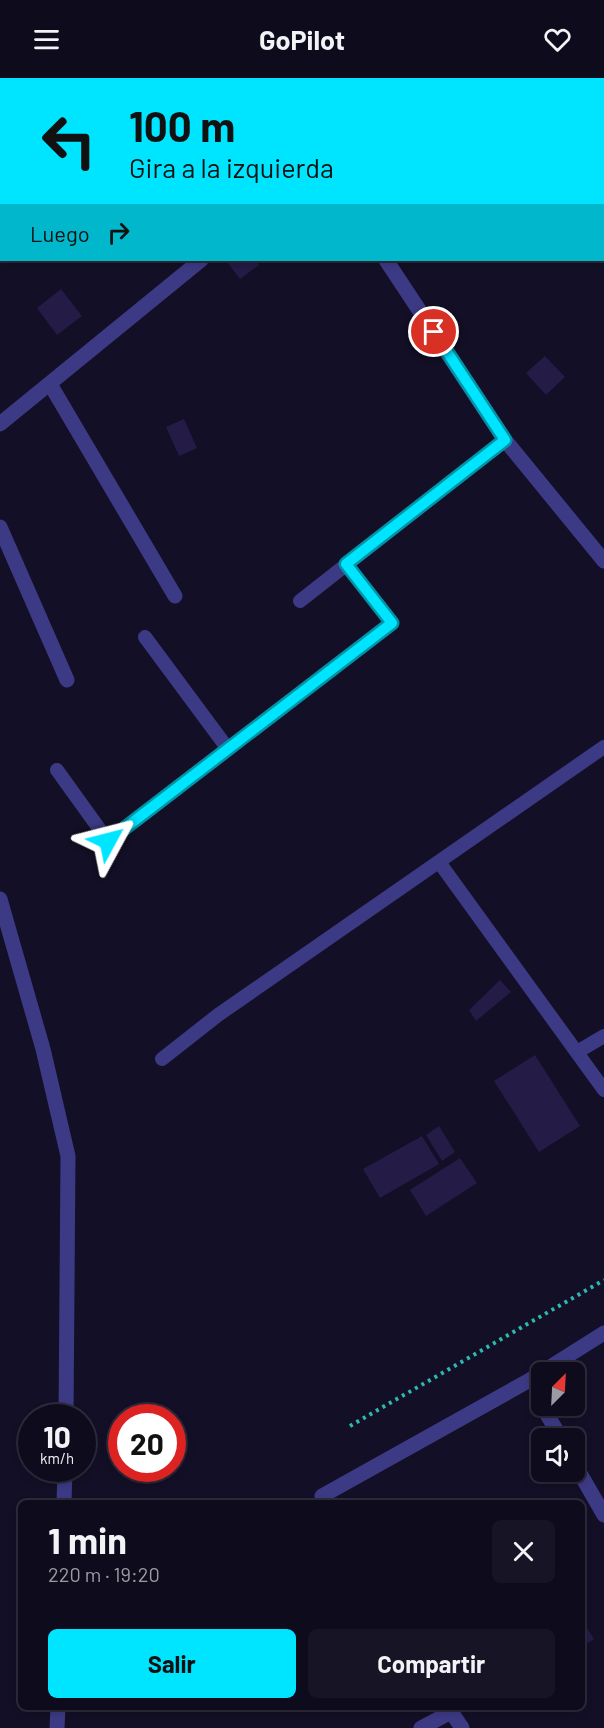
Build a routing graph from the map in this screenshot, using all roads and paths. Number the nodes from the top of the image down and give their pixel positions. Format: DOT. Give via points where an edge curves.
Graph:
graph roads {
  1 [pos="200,261"];
  2 [pos="387,261"];
  3 [pos="50,384"];
  4 [pos="0,424"];
  5 [pos="505,440"];
  6 [pos="0,527"];
  7 [pos="604,561"];
  8 [pos="346,564"];
  9 [pos="175,596"];
  10 [pos="300,601"];
  11 [pos="145,637"];
  12 [pos="67,680"];
  13 [pos="604,747"];
  14 [pos="228,749"];
  15 [pos="57,770"];
  16 [pos="439,862"];
  17 [pos="0,899"];
  18 [pos="604,1036"];
  19 [pos="577,1052"];
  20 [pos="162,1059"];
  21 [pos="604,1090"];
  22 [pos="604,1280"];
  23 [pos="604,1333"];
  24 [pos="528,1381"];
  25 [pos="531,1386"];
  26 [pos="66,1404"];
  27 [pos="350,1426"];
  28 [pos="65,1482"];
  29 [pos="585,1482"];
  30 [pos="322,1496"];
  31 [pos="64,1500"];
  32 [pos="604,1515"];
  33 [pos="58,1710"];
  34 [pos="448,1710"];
  35 [pos="450,1710"];
  36 [pos="57,1728"];
  37 [pos="421,1728"];
  38 [pos="462,1728"];
  1 -- 3 [label="street"];
  2 -- 5 [label="street"];
  3 -- 4 [label="street"];
  3 -- 9 [label="street"];
  5 -- 7 [label="street"];
  5 -- 8 [label="lane"];
  6 -- 12 [label="street"];
  8 -- 10 [label="lane"];
  8 -- 14 [label="lane" via="392,623"];
  11 -- 14 [label="lane"];
  13 -- 16 [label="lane"];
  14 -- 15 [label="lane" via="108,841"];
  16 -- 19 [label="lane"];
  16 -- 20 [label="lane" via="218,1015"];
  17 -- 26 [label="street" via="44,1049 68,1156"];
  18 -- 19 [label="lane"];
  19 -- 21 [label="lane"];
  22 -- 27 [label="path"];
  23 -- 24 [label="street"];
  24 -- 25 [label="street"];
  24 -- 30 [label="street"];
  28 -- 31 [label="street"];
  29 -- 32 [label="street"];
  33 -- 36 [label="street"];
  34 -- 37 [label="street"];
  35 -- 38 [label="street"];
}
